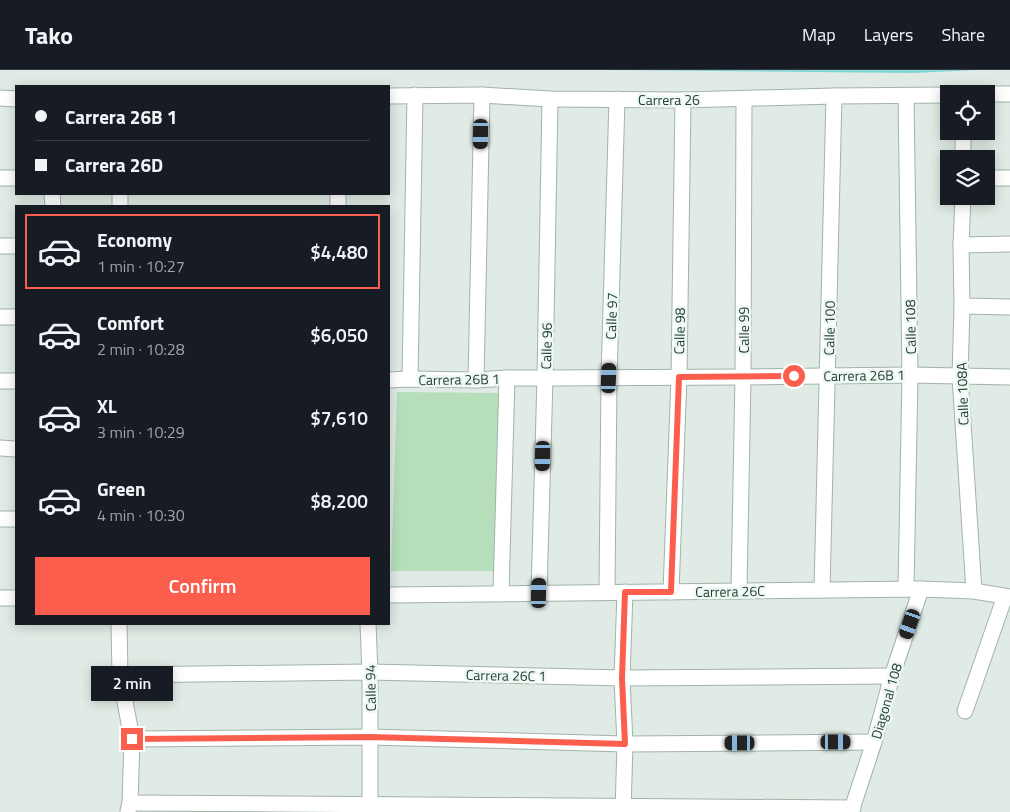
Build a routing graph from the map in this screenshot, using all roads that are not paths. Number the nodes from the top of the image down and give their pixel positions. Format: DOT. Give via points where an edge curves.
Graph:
graph roads {
  1 [pos="940,94"];
  2 [pos="995,94"];
  3 [pos="1010,94"];
  4 [pos="415,95"];
  5 [pos="390,96"];
  6 [pos="482,96"];
  7 [pos="834,96"];
  8 [pos="906,96"];
  9 [pos="0,98"];
  10 [pos="15,99"];
  11 [pos="550,99"];
  12 [pos="617,99"];
  13 [pos="744,99"];
  14 [pos="683,100"];
  15 [pos="0,178"];
  16 [pos="15,178"];
  17 [pos="995,178"];
  18 [pos="1010,178"];
  19 [pos="962,205"];
  20 [pos="1010,244"];
  21 [pos="961,245"];
  22 [pos="0,246"];
  23 [pos="15,246"];
  24 [pos="962,306"];
  25 [pos="1010,307"];
  26 [pos="0,317"];
  27 [pos="15,317"];
  28 [pos="910,375"];
  29 [pos="828,376"];
  30 [pos="679,377"];
  31 [pos="743,377"];
  32 [pos="960,377"];
  33 [pos="1010,377"];
  34 [pos="507,378"];
  35 [pos="545,378"];
  36 [pos="609,378"];
  37 [pos="410,379"];
  38 [pos="390,380"];
  39 [pos="476,380"];
  40 [pos="0,381"];
  41 [pos="15,381"];
  42 [pos="0,448"];
  43 [pos="15,448"];
  44 [pos="0,519"];
  45 [pos="15,519"];
  46 [pos="906,589"];
  47 [pos="921,589"];
  48 [pos="822,590"];
  49 [pos="739,591"];
  50 [pos="974,591"];
  51 [pos="607,592"];
  52 [pos="625,592"];
  53 [pos="671,592"];
  54 [pos="501,593"];
  55 [pos="539,593"];
  56 [pos="390,594"];
  57 [pos="1008,596"];
  58 [pos="0,598"];
  59 [pos="15,598"];
  60 [pos="119,625"];
  61 [pos="368,625"];
  62 [pos="370,672"];
  63 [pos="120,674"];
  64 [pos="892,676"];
  65 [pos="622,678"];
  66 [pos="965,711"];
  67 [pos="370,737"];
  68 [pos="132,739"];
  69 [pos="874,742"];
  70 [pos="625,744"];
  71 [pos="129,807"];
  72 [pos="370,808"];
  73 [pos="623,810"];
  74 [pos="852,810"];
  1 -- 8 [label="street, Carrera 26"];
  2 -- 3 [label="street"];
  4 -- 5 [label="street, Carrera 26"];
  4 -- 6 [label="street, Carrera 26"];
  4 -- 37 [label="street"];
  6 -- 11 [label="street, Carrera 26"];
  6 -- 39 [label="street"];
  7 -- 8 [label="street, Carrera 26"];
  7 -- 13 [label="street, Carrera 26"];
  7 -- 29 [label="street, Calle 100"];
  8 -- 28 [label="street, Calle 108"];
  9 -- 10 [label="street"];
  11 -- 12 [label="street, Carrera 26"];
  11 -- 35 [label="street, Calle 96"];
  12 -- 14 [label="street, Carrera 26"];
  12 -- 36 [label="street, Calle 97"];
  13 -- 14 [label="street, Carrera 26"];
  13 -- 31 [label="street, Calle 99"];
  14 -- 30 [label="street, Calle 98"];
  15 -- 16 [label="street"];
  17 -- 18 [label="street"];
  19 -- 21 [label="street, Calle 108A"];
  20 -- 21 [label="street"];
  21 -- 24 [label="street, Calle 108A"];
  22 -- 23 [label="street"];
  24 -- 25 [label="street"];
  24 -- 32 [label="street, Calle 108A"];
  26 -- 27 [label="street"];
  28 -- 29 [label="street, Carrera 26B 1"];
  28 -- 32 [label="street, Carrera 26B 1"];
  28 -- 46 [label="street, Calle 108"];
  29 -- 31 [label="street, Carrera 26B 1"];
  29 -- 48 [label="street, Calle 100"];
  30 -- 31 [label="street, Carrera 26B 1"];
  30 -- 36 [label="street, Carrera 26B 1"];
  30 -- 53 [label="street, Calle 98"];
  31 -- 49 [label="street, Calle 99"];
  32 -- 33 [label="street, Carrera 26B 1"];
  32 -- 50 [label="street, Calle 108A"];
  34 -- 35 [label="street, Carrera 26B 1"];
  34 -- 39 [label="street, Carrera 26B 1"];
  34 -- 54 [label="street"];
  35 -- 36 [label="street, Carrera 26B 1"];
  35 -- 55 [label="street, Calle 96"];
  36 -- 51 [label="street, Calle 97"];
  37 -- 38 [label="street, Carrera 26B 1"];
  37 -- 39 [label="street, Carrera 26B 1"];
  40 -- 41 [label="street"];
  42 -- 43 [label="street"];
  44 -- 45 [label="street"];
  46 -- 47 [label="street, Carrera 26C"];
  46 -- 48 [label="street, Carrera 26C"];
  47 -- 50 [label="street, Carrera 26C"];
  47 -- 64 [label="street, Diagonal 108"];
  48 -- 49 [label="street, Carrera 26C"];
  49 -- 53 [label="street, Carrera 26C"];
  50 -- 57 [label="street, Carrera 26C"];
  51 -- 52 [label="street, Carrera 26C"];
  51 -- 55 [label="street, Carrera 26C"];
  52 -- 53 [label="street, Carrera 26C"];
  52 -- 65 [label="street"];
  54 -- 55 [label="street, Carrera 26C"];
  54 -- 56 [label="street, Carrera 26C"];
  57 -- 66 [label="street"];
  58 -- 59 [label="street"];
  60 -- 63 [label="street"];
  61 -- 62 [label="street, Calle 94"];
  62 -- 63 [label="street, Carrera 26C 1"];
  62 -- 65 [label="street, Carrera 26C 1"];
  62 -- 67 [label="street, Calle 94"];
  63 -- 68 [label="street"];
  64 -- 65 [label="street, Carrera 26C 1"];
  64 -- 69 [label="street, Diagonal 108"];
  65 -- 70 [label="street"];
  67 -- 68 [label="street"];
  67 -- 70 [label="street"];
  67 -- 72 [label="street, Calle 94"];
  68 -- 71 [label="street"];
  69 -- 70 [label="street"];
  69 -- 74 [label="street, Diagonal 108"];
  70 -- 73 [label="street"];
  71 -- 72 [label="street"];
  72 -- 73 [label="street"];
  73 -- 74 [label="street"];
}
